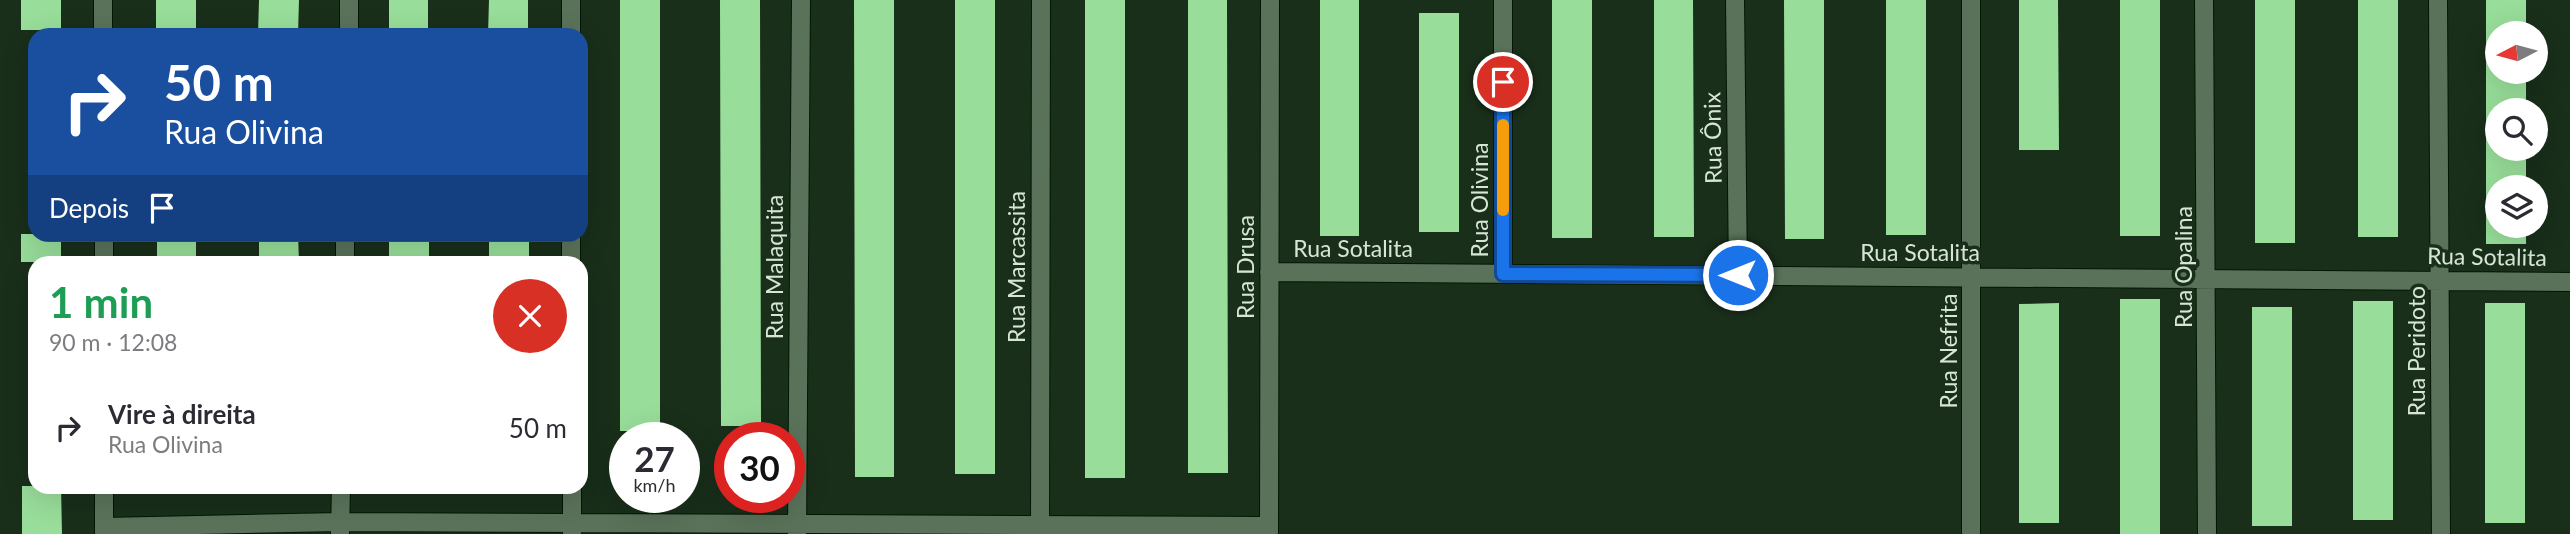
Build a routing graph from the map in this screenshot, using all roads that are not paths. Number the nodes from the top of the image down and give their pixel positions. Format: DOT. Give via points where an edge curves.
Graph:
graph roads {
  1 [pos="103,0"];
  2 [pos="349,0"];
  3 [pos="571,0"];
  4 [pos="801,0"];
  5 [pos="1041,0"];
  6 [pos="1270,0"];
  7 [pos="1503,0"];
  8 [pos="1735,0"];
  9 [pos="1971,0"];
  10 [pos="2204,0"];
  11 [pos="2438,0"];
  12 [pos="103,28"];
  13 [pos="349,28"];
  14 [pos="571,28"];
  15 [pos="1269,272"];
  16 [pos="1503,274"];
  17 [pos="1738,275"];
  18 [pos="1973,276"];
  19 [pos="2208,278"];
  20 [pos="2441,280"];
  21 [pos="2570,282"];
  22 [pos="104,494"];
  23 [pos="341,494"];
  24 [pos="572,494"];
  25 [pos="340,528"];
  26 [pos="572,528"];
  27 [pos="797,529"];
  28 [pos="1040,529"];
  29 [pos="104,530"];
  30 [pos="1269,530"];
  31 [pos="1971,534"];
  32 [pos="2207,534"];
  33 [pos="2441,534"];
  1 -- 12 [label="street"];
  2 -- 13 [label="street"];
  3 -- 14 [label="street"];
  4 -- 27 [label="street, Rua Malaquita"];
  5 -- 28 [label="street, Rua Marcassita"];
  6 -- 15 [label="street, Rua Drusa"];
  7 -- 16 [label="street, Rua Olivina"];
  8 -- 17 [label="street, Rua Ônix"];
  9 -- 18 [label="street, Rua Nefrita"];
  10 -- 19 [label="street, Rua Opalina"];
  11 -- 20 [label="street, Rua Peridoto"];
  15 -- 16 [label="street, Rua Sotalita"];
  15 -- 30 [label="street, Rua Drusa"];
  16 -- 17 [label="street, Rua Sotalita"];
  17 -- 18 [label="street, Rua Sotalita"];
  18 -- 19 [label="street, Rua Sotalita"];
  18 -- 31 [label="street, Rua Nefrita"];
  19 -- 20 [label="street, Rua Sotalita"];
  19 -- 32 [label="street, Rua Opalina"];
  20 -- 21 [label="street, Rua Sotalita"];
  20 -- 33 [label="street, Rua Peridoto"];
  22 -- 29 [label="street"];
  23 -- 25 [label="street"];
  24 -- 26 [label="street"];
  25 -- 26 [label="street"];
  25 -- 29 [label="street"];
  26 -- 27 [label="street"];
  27 -- 28 [label="street"];
  28 -- 30 [label="street"];
}
